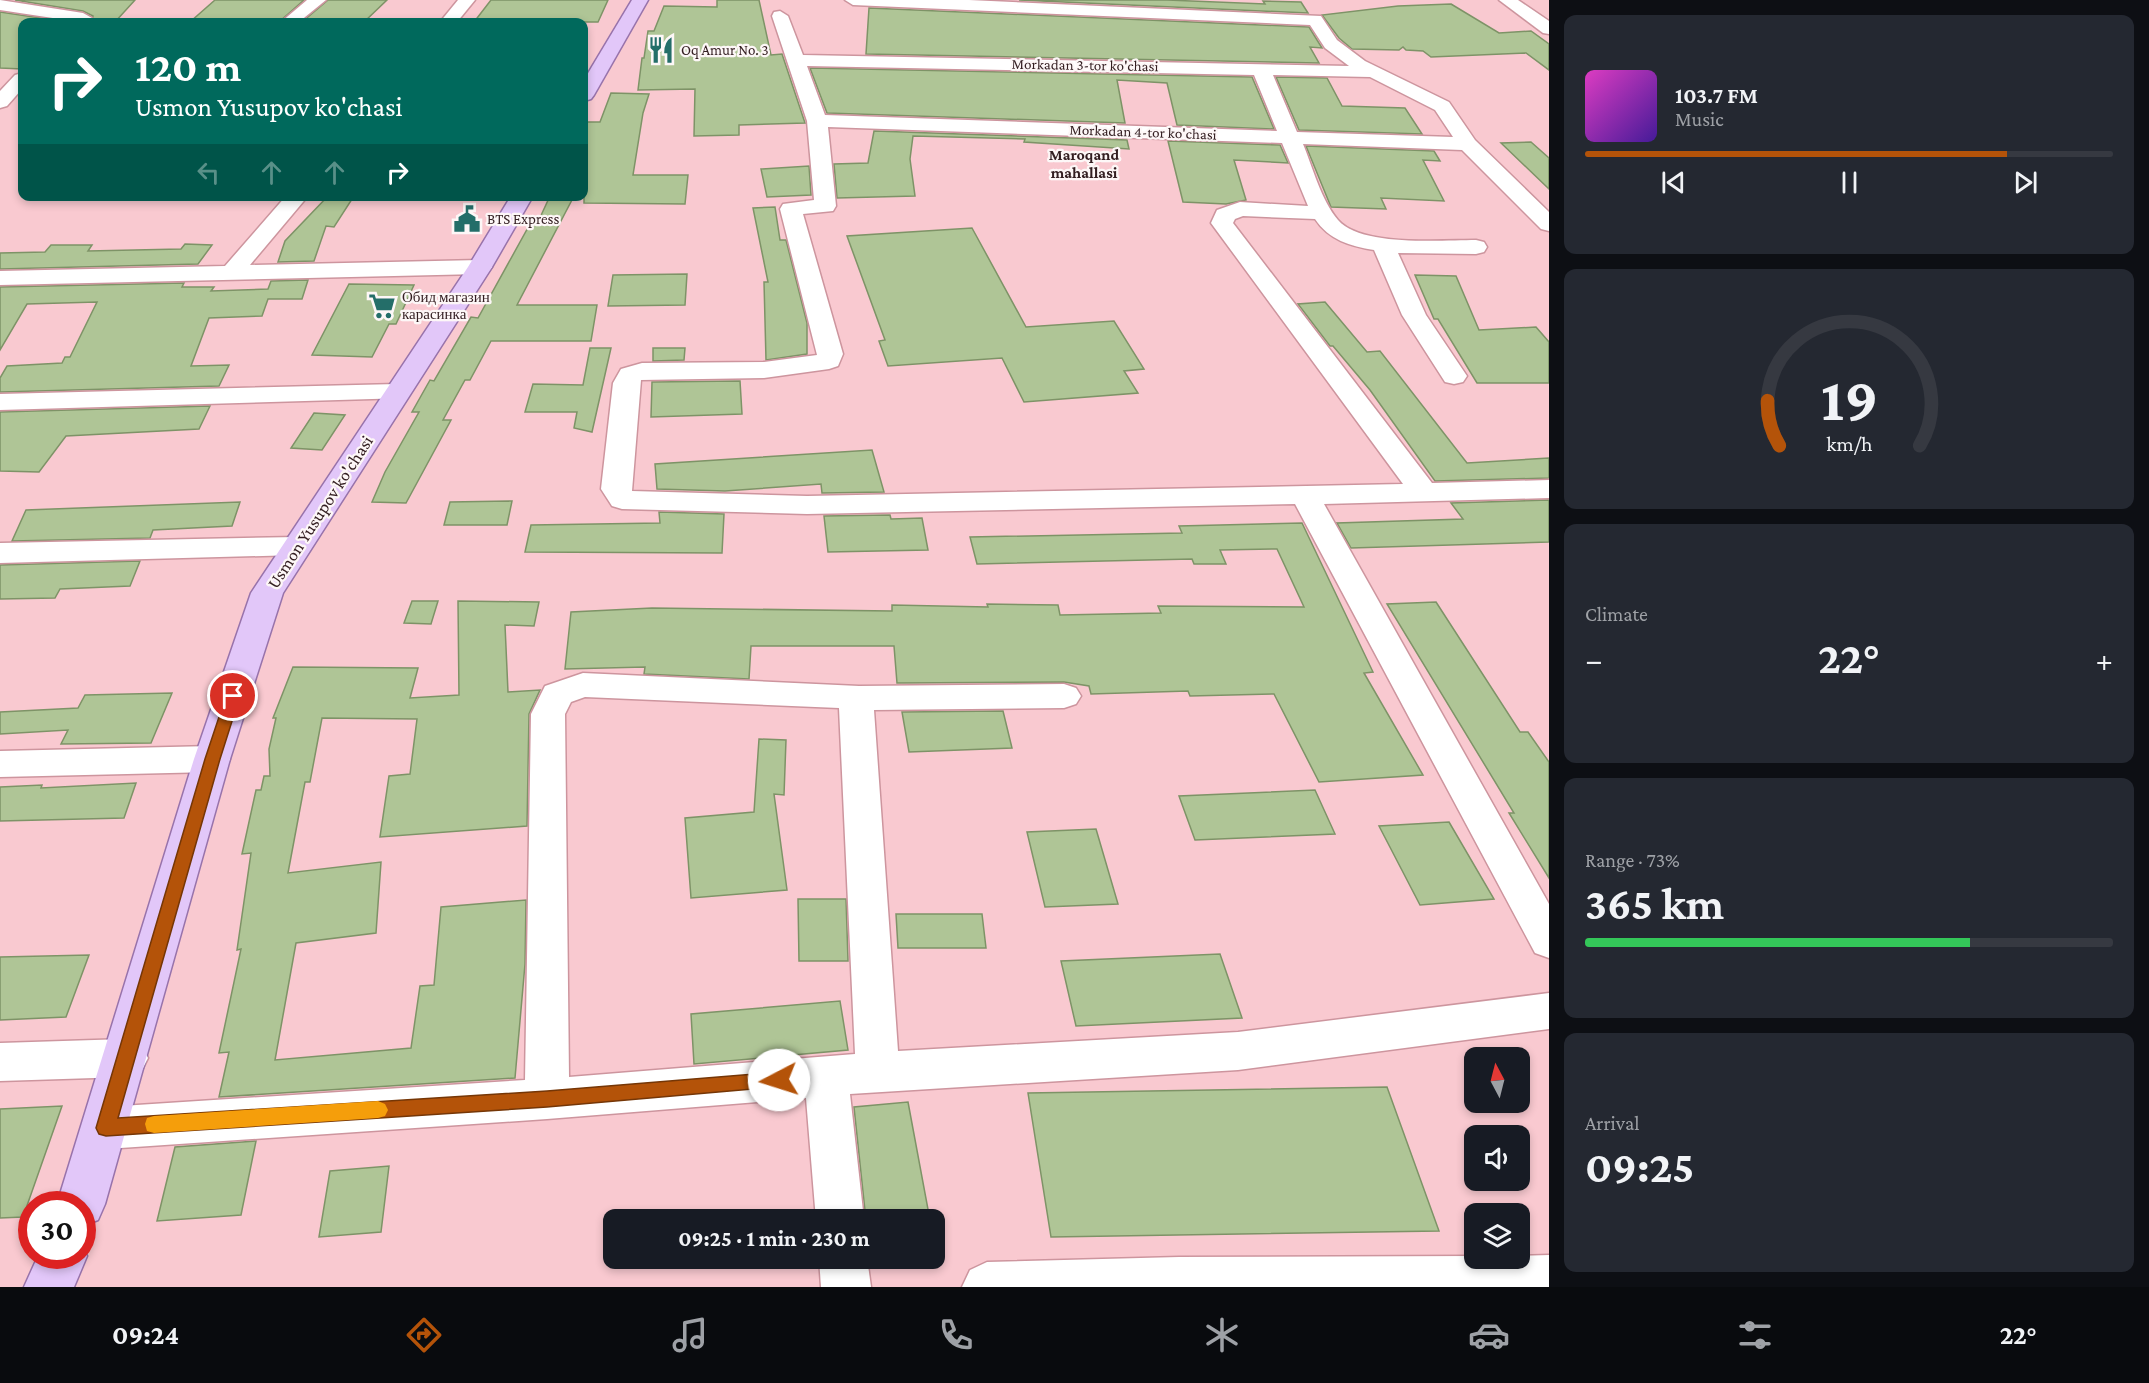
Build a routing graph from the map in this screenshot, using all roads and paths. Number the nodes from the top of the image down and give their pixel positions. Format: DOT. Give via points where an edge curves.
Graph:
graph roads {
  1 [pos="318,0"];
  2 [pos="467,0"];
  3 [pos="640,0"];
  4 [pos="852,0"];
  5 [pos="1508,0"];
  6 [pos="0,5"];
  7 [pos="1106,6"];
  8 [pos="1549,9"];
  9 [pos="1523,11"];
  10 [pos="84,16"];
  11 [pos="780,16"];
  12 [pos="1191,16"];
  13 [pos="295,18"];
  14 [pos="451,18"];
  15 [pos="1549,29"];
  16 [pos="796,60"];
  17 [pos="1205,68"];
  18 [pos="1261,70"];
  19 [pos="1374,72"];
  20 [pos="0,75"];
  21 [pos="18,77"];
  22 [pos="18,82"];
  23 [pos="588,88"];
  24 [pos="0,102"];
  25 [pos="817,121"];
  26 [pos="1290,137"];
  27 [pos="1468,144"];
  28 [pos="293,201"];
  29 [pos="519,201"];
  30 [pos="1322,213"];
  31 [pos="1549,224"];
  32 [pos="1382,243"];
  33 [pos="1476,248"];
  34 [pos="480,267"];
  35 [pos="231,273"];
  36 [pos="0,278"];
  37 [pos="1454,376"];
  38 [pos="397,392"];
  39 [pos="0,402"];
  40 [pos="1549,489"];
  41 [pos="1424,493"];
  42 [pos="1305,496"];
  43 [pos="297,546"];
  44 [pos="0,553"];
  45 [pos="1064,696"];
  46 [pos="856,698"];
  47 [pos="212,759"];
  48 [pos="0,764"];
  49 [pos="1549,941"];
  50 [pos="1549,1011"];
  51 [pos="126,1058"];
  52 [pos="0,1062"];
  53 [pos="878,1072"];
  54 [pos="826,1076"];
  55 [pos="547,1099"];
  56 [pos="106,1128"];
  57 [pos="85,1191"];
  58 [pos="839,1209"];
  59 [pos="57,1269"];
  60 [pos="844,1269"];
  61 [pos="1549,1280"];
  62 [pos="1179,1284"];
  63 [pos="49,1287"];
  64 [pos="846,1287"];
  65 [pos="987,1287"];
  1 -- 13 [label="street"];
  2 -- 14 [label="street"];
  3 -- 23 [label="main road"];
  4 -- 7 [label="street"];
  5 -- 9 [label="street"];
  6 -- 10 [label="street"];
  7 -- 12 [label="street"];
  8 -- 9 [label="street"];
  9 -- 15 [label="street"];
  11 -- 16 [label="street"];
  12 -- 17 [label="street"];
  12 -- 19 [label="street" via="1315,20 1331,44"];
  16 -- 17 [label="street, Morkadan 3-tor ko'chasi"];
  16 -- 25 [label="street"];
  17 -- 18 [label="street, Morkadan 3-tor ko'chasi"];
  18 -- 19 [label="street, Morkadan 3-tor ko'chasi"];
  18 -- 26 [label="street"];
  19 -- 27 [label="street" via="1442,106"];
  20 -- 21 [label="street"];
  22 -- 24 [label="street"];
  25 -- 26 [label="street, Morkadan 4-tor ko'chasi"];
  25 -- 42 [label="street" via="825,206 791,209 829,361 764,370 642,371 630,375 616,489 622,500 807,505"];
  26 -- 27 [label="street, Morkadan 4-tor ko'chasi"];
  26 -- 30 [label="street"];
  27 -- 31 [label="street"];
  28 -- 35 [label="street"];
  29 -- 34 [label="main road, Usmon Yusupov ko'chasi"];
  30 -- 32 [label="street" via="1336,230 1355,239"];
  30 -- 41 [label="street" via="1240,209 1225,215 1222,223"];
  32 -- 33 [label="street"];
  32 -- 37 [label="street" via="1414,315"];
  34 -- 35 [label="street"];
  34 -- 38 [label="main road, Usmon Yusupov ko'chasi"];
  35 -- 36 [label="street"];
  38 -- 39 [label="street"];
  38 -- 43 [label="main road, Usmon Yusupov ko'chasi"];
  40 -- 41 [label="street"];
  41 -- 42 [label="street"];
  42 -- 49 [label="street"];
  43 -- 44 [label="street"];
  43 -- 47 [label="main road, Usmon Yusupov ko'chasi" via="267,593"];
  45 -- 46 [label="street"];
  46 -- 53 [label="street"];
  46 -- 55 [label="street" via="583,685 557,694 548,714"];
  47 -- 48 [label="street"];
  47 -- 51 [label="main road, Usmon Yusupov ko'chasi"];
  50 -- 53 [label="street" via="1238,1051"];
  51 -- 52 [label="street"];
  51 -- 56 [label="main road, Usmon Yusupov ko'chasi"];
  53 -- 54 [label="street"];
  54 -- 55 [label="street"];
  54 -- 58 [label="street"];
  55 -- 56 [label="street"];
  56 -- 57 [label="main road, Usmon Yusupov ko'chasi"];
  59 -- 63 [label="main road"];
  60 -- 64 [label="street"];
  61 -- 62 [label="street"];
  62 -- 65 [label="street"];
}
